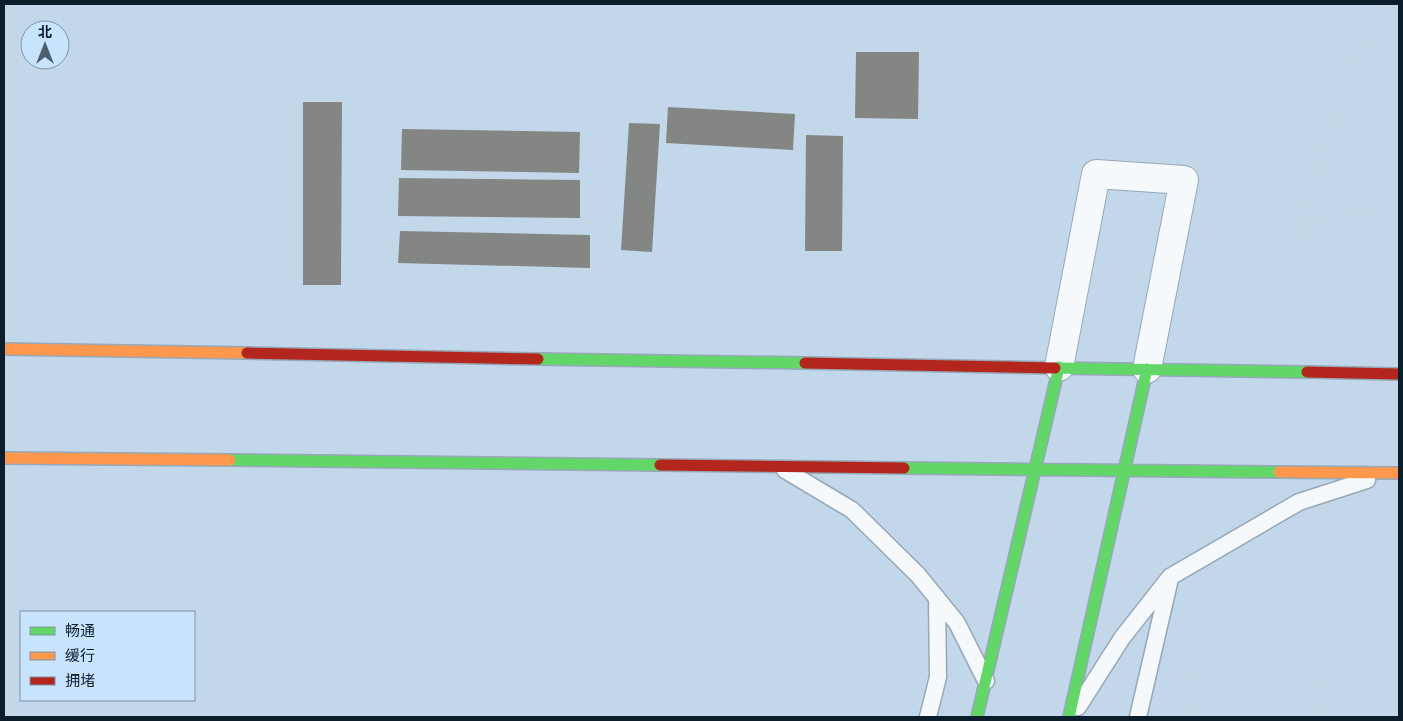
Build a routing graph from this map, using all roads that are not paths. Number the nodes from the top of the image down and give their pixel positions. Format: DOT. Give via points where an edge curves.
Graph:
graph roads {
  1 [pos="4,348"];
  2 [pos="1059,367"];
  3 [pos="1147,369"];
  4 [pos="1399,374"];
  5 [pos="4,458"];
  6 [pos="779,466"];
  7 [pos="1034,469"];
  8 [pos="1124,470"];
  9 [pos="1395,473"];
  10 [pos="1170,577"];
  11 [pos="937,598"];
  12 [pos="986,681"];
  13 [pos="928,717"];
  14 [pos="977,717"];
  15 [pos="1070,717"];
  16 [pos="1138,717"];
  1 -- 2 [label="main road"];
  2 -- 3 [label="main road"];
  2 -- 3 [label="street" via="1096,174 1184,180"];
  2 -- 7 [label="main road"];
  3 -- 4 [label="main road"];
  3 -- 8 [label="main road"];
  5 -- 6 [label="main road"];
  6 -- 7 [label="main road"];
  6 -- 11 [label="lane" via="852,510"];
  7 -- 8 [label="main road"];
  7 -- 12 [label="main road"];
  8 -- 9 [label="main road"];
  8 -- 15 [label="main road"];
  9 -- 10 [label="lane" via="1299,502"];
  10 -- 15 [label="lane" via="1122,638"];
  10 -- 16 [label="lane"];
  11 -- 12 [label="lane" via="957,623"];
  11 -- 13 [label="lane" via="938,676"];
  12 -- 14 [label="main road"];
}
